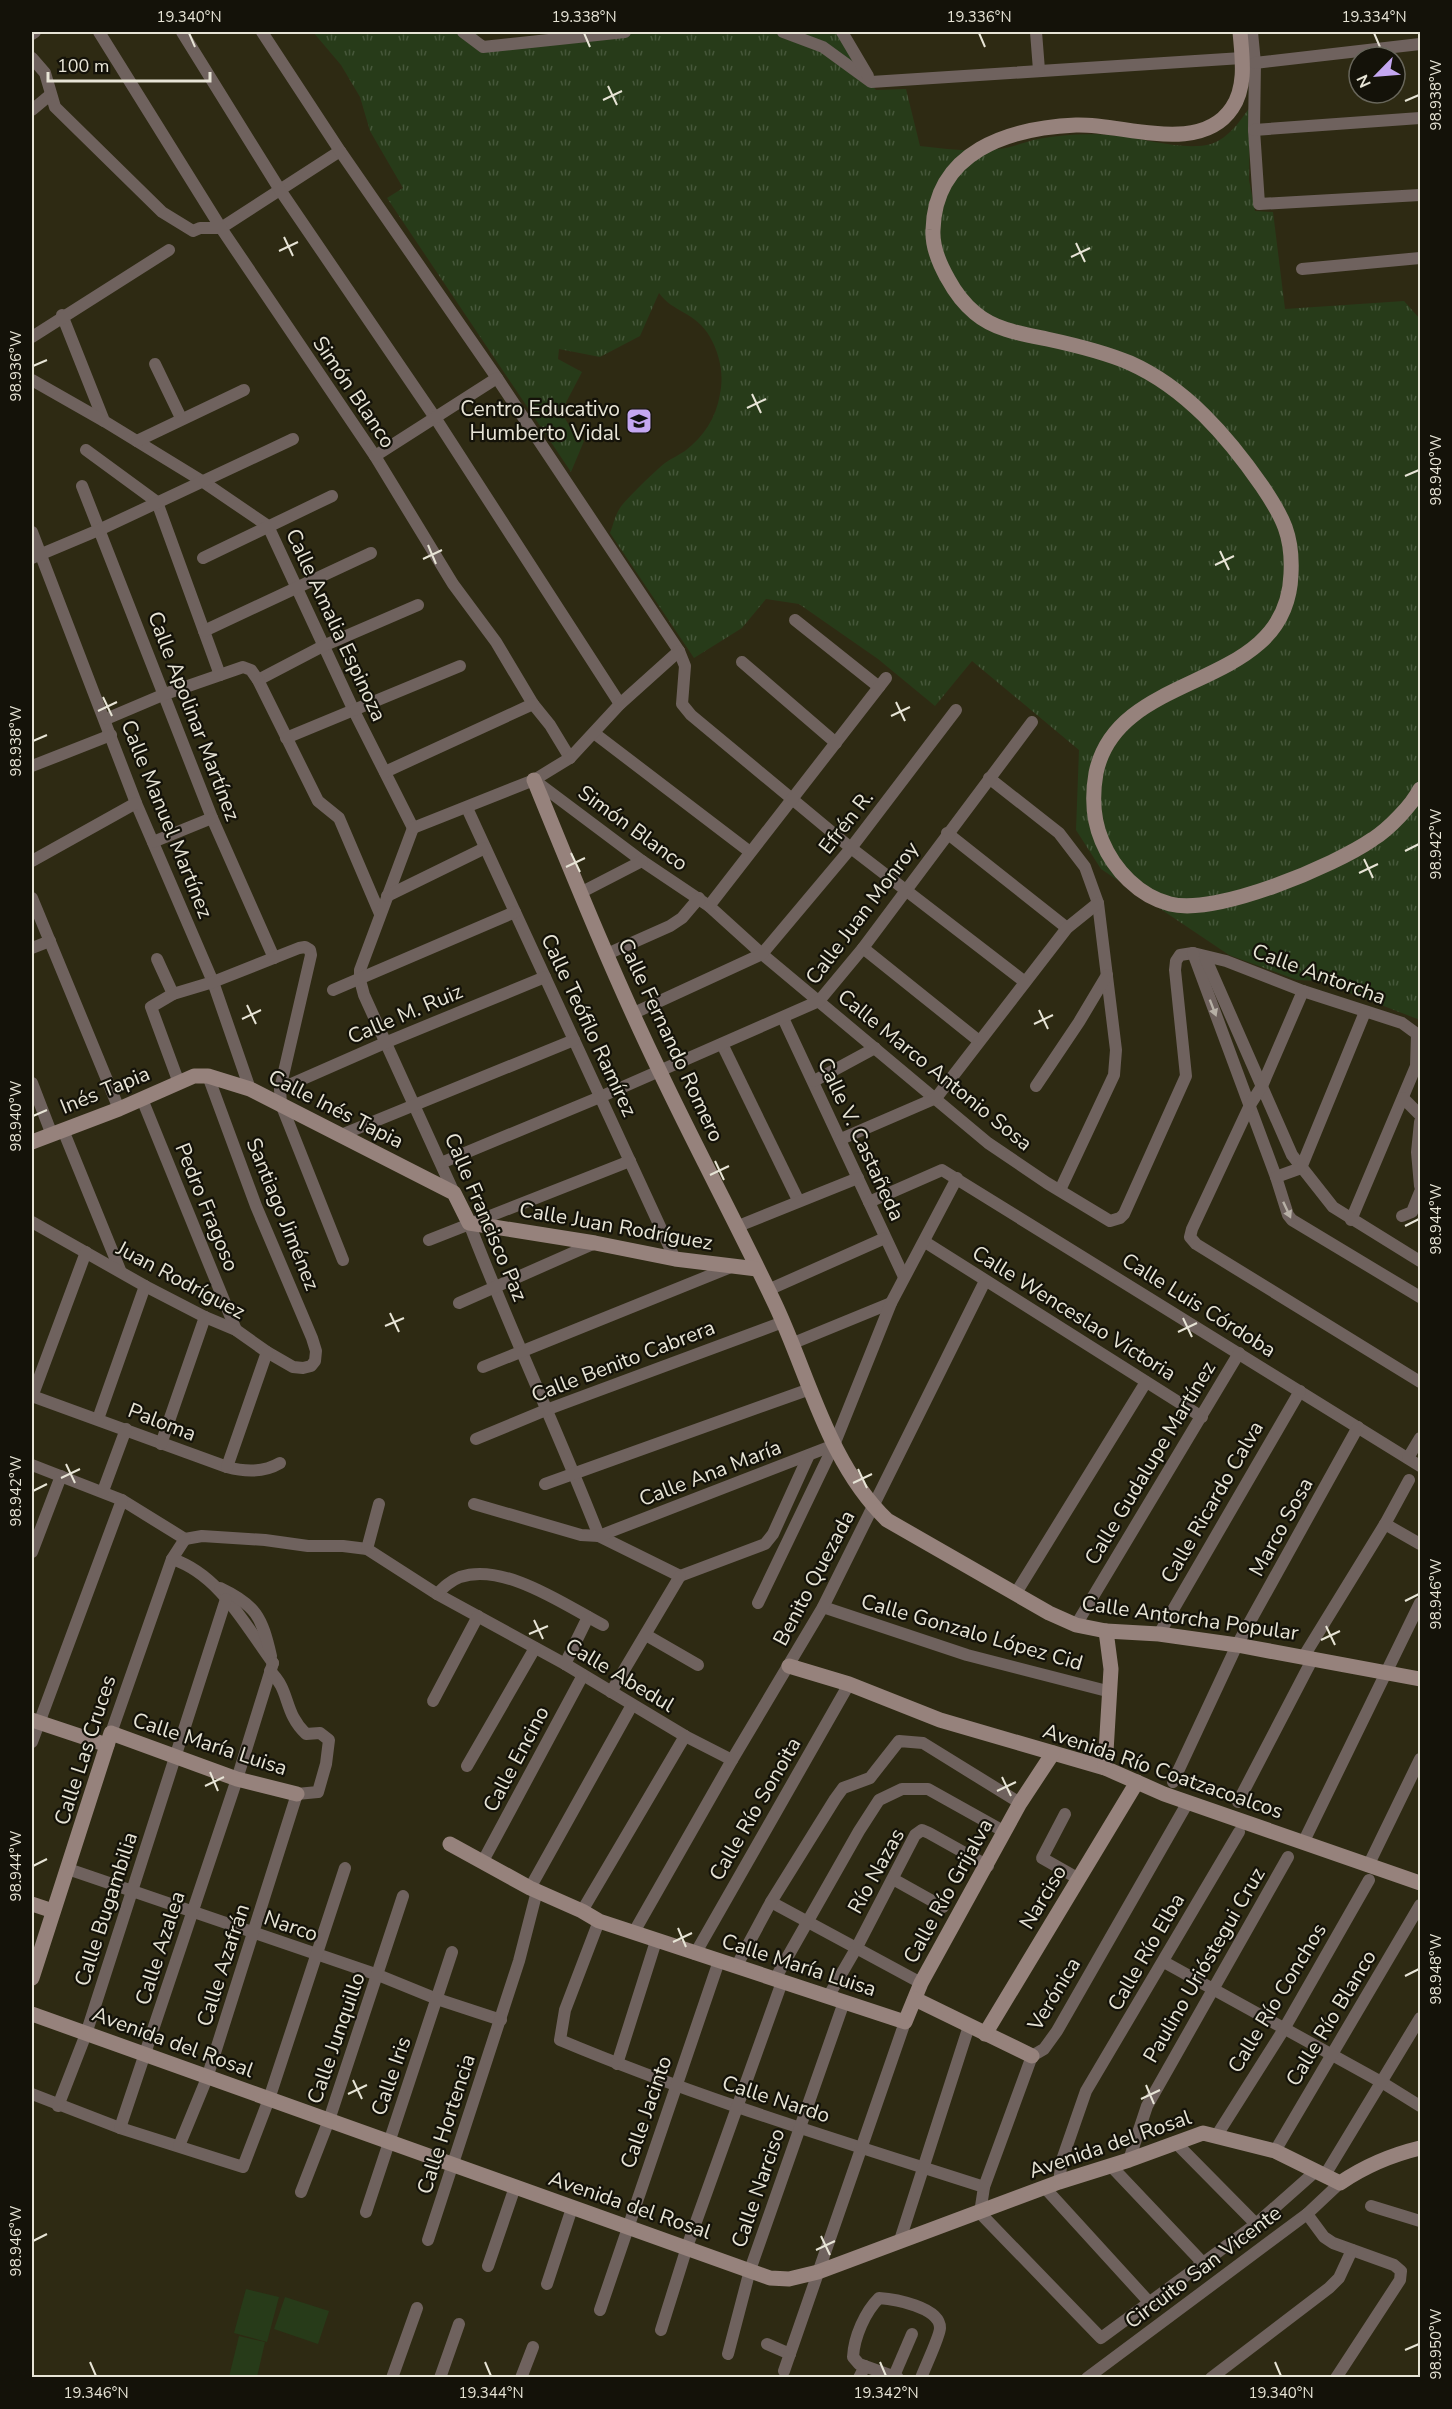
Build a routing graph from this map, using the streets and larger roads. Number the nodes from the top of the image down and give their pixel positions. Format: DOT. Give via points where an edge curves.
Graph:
graph roads {
  1 [pos="99,32"];
  2 [pos="182,32"];
  3 [pos="262,32"];
  4 [pos="464,32"];
  5 [pos="475,32"];
  6 [pos="625,32"];
  7 [pos="783,32"];
  8 [pos="842,32"];
  9 [pos="1036,32"];
  10 [pos="1240,32"];
  11 [pos="1252,32"];
  12 [pos="1420,44"];
  13 [pos="483,46"];
  14 [pos="32,58"];
  15 [pos="1248,60"];
  16 [pos="1039,70"];
  17 [pos="872,82"];
  18 [pos="53,101"];
  19 [pos="32,110"];
  20 [pos="1420,118"];
  21 [pos="1254,130"];
  22 [pos="340,151"];
  23 [pos="280,190"];
  24 [pos="1420,195"];
  25 [pos="220,228"];
  26 [pos="169,250"];
  27 [pos="1420,258"];
  28 [pos="1302,268"];
  29 [pos="62,315"];
  30 [pos="32,337"];
  31 [pos="155,364"];
  32 [pos="497,378"];
  33 [pos="32,380"];
  34 [pos="244,390"];
  35 [pos="181,418"];
  36 [pos="436,419"];
  37 [pos="104,421"];
  38 [pos="293,440"];
  39 [pos="137,441"];
  40 [pos="86,450"];
  41 [pos="375,456"];
  42 [pos="202,481"];
  43 [pos="82,486"];
  44 [pos="332,496"];
  45 [pos="157,502"];
  46 [pos="268,526"];
  47 [pos="101,529"];
  48 [pos="32,532"];
  49 [pos="371,553"];
  50 [pos="36,556"];
  51 [pos="203,558"];
  52 [pos="296,590"];
  53 [pos="418,604"];
  54 [pos="795,620"];
  55 [pos="204,631"];
  56 [pos="323,646"];
  57 [pos="679,651"];
  58 [pos="742,662"];
  59 [pos="460,666"];
  60 [pos="220,675"];
  61 [pos="258,680"];
  62 [pos="165,694"];
  63 [pos="533,704"];
  64 [pos="620,704"];
  65 [pos="956,710"];
  66 [pos="354,711"];
  67 [pos="106,719"];
  68 [pos="1032,722"];
  69 [pos="594,733"];
  70 [pos="111,735"];
  71 [pos="286,738"];
  72 [pos="836,743"];
  73 [pos="570,758"];
  74 [pos="32,766"];
  75 [pos="385,772"];
  76 [pos="989,778"];
  77 [pos="534,780"];
  78 [pos="1420,789"];
  79 [pos="793,800"];
  80 [pos="136,803"];
  81 [pos="466,808"];
  82 [pos="212,818"];
  83 [pos="413,828"];
  84 [pos="947,833"];
  85 [pos="153,842"];
  86 [pos="485,848"];
  87 [pos="851,848"];
  88 [pos="750,852"];
  89 [pos="32,861"];
  90 [pos="642,861"];
  91 [pos="906,890"];
  92 [pos="580,893"];
  93 [pos="387,896"];
  94 [pos="32,898"];
  95 [pos="704,902"];
  96 [pos="1098,903"];
  97 [pos="515,912"];
  98 [pos="380,914"];
  99 [pos="1067,928"];
  100 [pos="50,941"];
  101 [pos="32,948"];
  102 [pos="863,948"];
  103 [pos="608,954"];
  104 [pos="762,954"];
  105 [pos="1199,955"];
  106 [pos="274,958"];
  107 [pos="157,959"];
  108 [pos="1107,975"];
  109 [pos="545,977"];
  110 [pos="360,980"];
  111 [pos="213,982"];
  112 [pos="1025,982"];
  113 [pos="333,990"];
  114 [pos="1303,991"];
  115 [pos="172,994"];
  116 [pos="819,1001"];
  117 [pos="1365,1012"];
  118 [pos="634,1013"];
  119 [pos="783,1018"];
  120 [pos="574,1040"];
  121 [pos="979,1041"];
  122 [pos="387,1042"];
  123 [pos="722,1044"];
  124 [pos="875,1048"];
  125 [pos="659,1072"];
  126 [pos="201,1076"];
  127 [pos="813,1081"];
  128 [pos="32,1083"];
  129 [pos="179,1083"];
  130 [pos="1036,1086"];
  131 [pos="1262,1086"];
  132 [pos="250,1089"];
  133 [pos="281,1097"];
  134 [pos="600,1097"];
  135 [pos="936,1098"];
  136 [pos="1403,1098"];
  137 [pos="142,1099"];
  138 [pos="415,1105"];
  139 [pos="1250,1105"];
  140 [pos="119,1109"];
  141 [pos="1420,1115"];
  142 [pos="1420,1122"];
  143 [pos="58,1132"];
  144 [pos="341,1135"];
  145 [pos="841,1139"];
  146 [pos="32,1142"];
  147 [pos="630,1161"];
  148 [pos="441,1163"];
  149 [pos="1301,1168"];
  150 [pos="1276,1177"];
  151 [pos="858,1178"];
  152 [pos="957,1178"];
  153 [pos="1420,1186"];
  154 [pos="1060,1190"];
  155 [pos="1420,1192"];
  156 [pos="453,1193"];
  157 [pos="798,1200"];
  158 [pos="869,1202"];
  159 [pos="1402,1216"];
  160 [pos="1351,1220"];
  161 [pos="32,1222"];
  162 [pos="469,1222"];
  163 [pos="736,1227"];
  164 [pos="885,1238"];
  165 [pos="429,1240"];
  166 [pos="925,1242"];
  167 [pos="595,1243"];
  168 [pos="86,1252"];
  169 [pos="675,1259"];
  170 [pos="343,1260"];
  171 [pos="1420,1261"];
  172 [pos="731,1267"];
  173 [pos="757,1269"];
  174 [pos="120,1270"];
  175 [pos="904,1277"];
  176 [pos="985,1281"];
  177 [pos="145,1286"];
  178 [pos="494,1289"];
  179 [pos="768,1290"];
  180 [pos="1420,1297"];
  181 [pos="459,1303"];
  182 [pos="891,1303"];
  183 [pos="205,1317"];
  184 [pos="783,1322"];
  185 [pos="236,1330"];
  186 [pos="791,1344"];
  187 [pos="520,1351"];
  188 [pos="267,1352"];
  189 [pos="1239,1353"];
  190 [pos="311,1366"];
  191 [pos="483,1367"];
  192 [pos="1146,1382"];
  193 [pos="1420,1382"];
  194 [pos="810,1389"];
  195 [pos="1300,1391"];
  196 [pos="32,1396"];
  197 [pos="546,1410"];
  198 [pos="1202,1418"];
  199 [pos="98,1419"];
  200 [pos="1358,1427"];
  201 [pos="126,1429"];
  202 [pos="1420,1438"];
  203 [pos="476,1439"];
  204 [pos="161,1444"];
  205 [pos="834,1445"];
  206 [pos="808,1457"];
  207 [pos="1408,1458"];
  208 [pos="280,1463"];
  209 [pos="32,1465"];
  210 [pos="1420,1466"];
  211 [pos="227,1467"];
  212 [pos="574,1472"];
  213 [pos="61,1476"];
  214 [pos="1409,1480"];
  215 [pos="544,1484"];
  216 [pos="103,1491"];
  217 [pos="122,1500"];
  218 [pos="379,1504"];
  219 [pos="474,1504"];
  220 [pos="874,1507"];
  221 [pos="1385,1524"];
  222 [pos="599,1536"];
  223 [pos="184,1539"];
  224 [pos="1420,1544"];
  225 [pos="367,1549"];
  226 [pos="32,1552"];
  227 [pos="172,1559"];
  228 [pos="680,1576"];
  229 [pos="217,1587"];
  230 [pos="1016,1593"];
  231 [pos="437,1594"];
  232 [pos="226,1599"];
  233 [pos="758,1603"];
  234 [pos="1420,1603"];
  235 [pos="823,1607"];
  236 [pos="478,1616"];
  237 [pos="588,1617"];
  238 [pos="1076,1624"];
  239 [pos="603,1625"];
  240 [pos="1107,1631"];
  241 [pos="1159,1634"];
  242 [pos="646,1635"];
  243 [pos="1237,1645"];
  244 [pos="535,1648"];
  245 [pos="1309,1657"];
  246 [pos="565,1664"];
  247 [pos="698,1665"];
  248 [pos="789,1666"];
  249 [pos="272,1667"];
  250 [pos="1385,1672"];
  251 [pos="583,1675"];
  252 [pos="1420,1679"];
  253 [pos="849,1684"];
  254 [pos="610,1692"];
  255 [pos="1111,1692"];
  256 [pos="433,1701"];
  257 [pos="632,1706"];
  258 [pos="35,1721"];
  259 [pos="685,1736"];
  260 [pos="109,1739"];
  261 [pos="32,1742"];
  262 [pos="1053,1753"];
  263 [pos="176,1756"];
  264 [pos="1420,1759"];
  265 [pos="732,1760"];
  266 [pos="467,1766"];
  267 [pos="1105,1768"];
  268 [pos="237,1779"];
  269 [pos="1137,1782"];
  270 [pos="1173,1782"];
  271 [pos="297,1794"];
  272 [pos="1188,1802"];
  273 [pos="1238,1802"];
  274 [pos="1020,1803"];
  275 [pos="1065,1814"];
  276 [pos="1005,1832"];
  277 [pos="1239,1832"];
  278 [pos="1303,1843"];
  279 [pos="450,1844"];
  280 [pos="1288,1857"];
  281 [pos="483,1861"];
  282 [pos="988,1866"];
  283 [pos="345,1868"];
  284 [pos="68,1869"];
  285 [pos="1368,1873"];
  286 [pos="893,1879"];
  287 [pos="1079,1879"];
  288 [pos="1420,1883"];
  289 [pos="533,1890"];
  290 [pos="132,1891"];
  291 [pos="404,1896"];
  292 [pos="771,1902"];
  293 [pos="32,1904"];
  294 [pos="1420,1905"];
  295 [pos="943,1907"];
  296 [pos="53,1911"];
  297 [pos="192,1911"];
  298 [pos="582,1911"];
  299 [pos="599,1921"];
  300 [pos="808,1921"];
  301 [pos="634,1932"];
  302 [pos="254,1934"];
  303 [pos="656,1941"];
  304 [pos="857,1947"];
  305 [pos="452,1952"];
  306 [pos="695,1954"];
  307 [pos="315,1955"];
  308 [pos="719,1961"];
  309 [pos="1164,1962"];
  310 [pos="736,1967"];
  311 [pos="378,1975"];
  312 [pos="32,1978"];
  313 [pos="779,1980"];
  314 [pos="921,1983"];
  315 [pos="1212,1989"];
  316 [pos="828,1996"];
  317 [pos="437,1999"];
  318 [pos="915,1999"];
  319 [pos="844,2002"];
  320 [pos="32,2014"];
  321 [pos="1420,2018"];
  322 [pos="501,2020"];
  323 [pos="906,2022"];
  324 [pos="969,2026"];
  325 [pos="1284,2029"];
  326 [pos="86,2034"];
  327 [pos="985,2034"];
  328 [pos="145,2055"];
  329 [pos="1333,2055"];
  330 [pos="1032,2056"];
  331 [pos="617,2064"];
  332 [pos="207,2078"];
  333 [pos="1383,2083"];
  334 [pos="676,2085"];
  335 [pos="32,2094"];
  336 [pos="269,2099"];
  337 [pos="58,2106"];
  338 [pos="1420,2106"];
  339 [pos="736,2108"];
  340 [pos="329,2120"];
  341 [pos="120,2128"];
  342 [pos="800,2128"];
  343 [pos="1217,2135"];
  344 [pos="390,2140"];
  345 [pos="1175,2142"];
  346 [pos="1419,2145"];
  347 [pos="179,2146"];
  348 [pos="861,2148"];
  349 [pos="1275,2151"];
  350 [pos="1129,2160"];
  351 [pos="454,2163"];
  352 [pos="1111,2166"];
  353 [pos="924,2168"];
  354 [pos="1321,2173"];
  355 [pos="1340,2183"];
  356 [pos="1052,2185"];
  357 [pos="515,2187"];
  358 [pos="984,2187"];
  359 [pos="302,2192"];
  360 [pos="1371,2206"];
  361 [pos="572,2208"];
  362 [pos="366,2212"];
  363 [pos="980,2213"];
  364 [pos="1306,2214"];
  365 [pos="1420,2221"];
  366 [pos="1256,2224"];
  367 [pos="628,2226"];
  368 [pos="428,2240"];
  369 [pos="900,2240"];
  370 [pos="687,2247"];
  371 [pos="1352,2250"];
  372 [pos="1202,2262"];
  373 [pos="488,2266"];
  374 [pos="750,2270"];
  375 [pos="818,2272"];
  376 [pos="547,2284"];
  377 [pos="1149,2302"];
  378 [pos="417,2308"];
  379 [pos="600,2310"];
  380 [pos="459,2324"];
  381 [pos="661,2330"];
  382 [pos="912,2334"];
  383 [pos="767,2344"];
  384 [pos="532,2347"];
  385 [pos="728,2354"];
  386 [pos="790,2354"];
  387 [pos="784,2371"];
  388 [pos="862,2372"];
  389 [pos="896,2377"];
  390 [pos="392,2378"];
  391 [pos="440,2378"];
  392 [pos="521,2378"];
  393 [pos="921,2378"];
  394 [pos="1087,2378"];
  395 [pos="1211,2378"];
  396 [pos="1336,2378"];
  1 -- 25 [label="street, Simón Blanco"];
  2 -- 23 [label="street"];
  3 -- 22 [label="street"];
  4 -- 13 [label="street"];
  5 -- 13 [label="street"];
  6 -- 13 [label="street"];
  7 -- 17 [label="street" via="823,47"];
  8 -- 17 [label="street"];
  9 -- 16 [label="street"];
  10 -- 15 [label="street"];
  11 -- 15 [label="street"];
  12 -- 15 [label="street"];
  14 -- 18 [label="street" via="45,73"];
  15 -- 16 [label="street"];
  15 -- 21 [label="street"];
  15 -- 78 [label="street" via="1233,107 1204,130 1183,135 1078,125 1016,134 975,151 944,181 934,208 932,237 946,277 977,316 1005,330 1085,348 1131,364 1197,407 1280,514 1292,550 1291,589 1279,622 1258,646 1220,671 1159,697 1129,717 1100,757 1094,813 1102,841 1119,870 1143,892 1171,904 1199,906 1222,902 1320,867 1375,838 1415,800"];
  16 -- 17 [label="street"];
  18 -- 19 [label="street"];
  18 -- 25 [label="street" via="162,212 193,231"];
  20 -- 21 [label="street"];
  21 -- 24 [label="street" via="1259,204"];
  22 -- 23 [label="street"];
  22 -- 32 [label="street"];
  23 -- 25 [label="street"];
  23 -- 36 [label="street"];
  25 -- 41 [label="street, Simón Blanco"];
  26 -- 29 [label="street"];
  27 -- 28 [label="street"];
  29 -- 30 [label="street"];
  29 -- 37 [label="street"];
  31 -- 35 [label="street"];
  32 -- 36 [label="street"];
  32 -- 57 [label="street"];
  33 -- 37 [label="street, Calle Amalia Espinoza"];
  34 -- 35 [label="street"];
  35 -- 39 [label="street"];
  36 -- 41 [label="street"];
  36 -- 64 [label="street"];
  37 -- 39 [label="street, Calle Amalia Espinoza"];
  38 -- 42 [label="street"];
  39 -- 42 [label="street, Calle Amalia Espinoza"];
  40 -- 45 [label="street"];
  41 -- 63 [label="street, Simón Blanco"];
  42 -- 45 [label="street"];
  42 -- 46 [label="street, Calle Amalia Espinoza"];
  43 -- 47 [label="street, Calle Apolinar Martínez"];
  44 -- 46 [label="street"];
  45 -- 47 [label="street"];
  45 -- 55 [label="street"];
  46 -- 51 [label="street"];
  46 -- 52 [label="street, Calle Amalia Espinoza"];
  47 -- 50 [label="street"];
  47 -- 62 [label="street, Calle Apolinar Martínez"];
  48 -- 50 [label="street, Calle Manuel Martínez"];
  49 -- 52 [label="street"];
  50 -- 67 [label="street, Calle Manuel Martínez"];
  52 -- 55 [label="street"];
  52 -- 56 [label="street, Calle Amalia Espinoza"];
  53 -- 56 [label="street"];
  54 -- 72 [label="street" via="882,683"];
  55 -- 60 [label="street"];
  56 -- 61 [label="street"];
  56 -- 66 [label="street, Calle Amalia Espinoza"];
  57 -- 64 [label="street"];
  57 -- 79 [label="street" via="685,666 682,704"];
  58 -- 72 [label="street"];
  59 -- 66 [label="street"];
  60 -- 61 [label="street" via="243,667"];
  60 -- 62 [label="street"];
  61 -- 71 [label="street"];
  62 -- 67 [label="street"];
  62 -- 82 [label="street, Calle Apolinar Martínez"];
  63 -- 73 [label="street, Simón Blanco"];
  63 -- 75 [label="street"];
  64 -- 69 [label="street"];
  65 -- 87 [label="street, Efrén R."];
  66 -- 71 [label="street"];
  66 -- 75 [label="street, Calle Amalia Espinoza"];
  67 -- 70 [label="street, Calle Manuel Martínez"];
  68 -- 76 [label="street, Calle Juan Monroy"];
  69 -- 73 [label="street"];
  69 -- 88 [label="street"];
  70 -- 74 [label="street"];
  70 -- 80 [label="street, Calle Manuel Martínez"];
  71 -- 98 [label="street" via="318,801 339,818"];
  72 -- 79 [label="street"];
  73 -- 77 [label="street"];
  75 -- 83 [label="street, Calle Amalia Espinoza"];
  76 -- 84 [label="street, Calle Juan Monroy"];
  76 -- 96 [label="street" via="1059,833 1084,867"];
  77 -- 81 [label="street"];
  77 -- 90 [label="street, Simón Blanco"];
  77 -- 92 [label="street, Calle Fernando Romero"];
  79 -- 87 [label="street"];
  79 -- 88 [label="street"];
  80 -- 85 [label="street, Calle Manuel Martínez"];
  80 -- 89 [label="street"];
  81 -- 83 [label="street"];
  81 -- 86 [label="street, Calle Teófilo Ramírez"];
  82 -- 85 [label="street"];
  82 -- 106 [label="street, Calle Apolinar Martínez"];
  83 -- 93 [label="street"];
  84 -- 91 [label="street, Calle Juan Monroy"];
  84 -- 99 [label="street"];
  85 -- 111 [label="street, Calle Manuel Martínez"];
  86 -- 93 [label="street"];
  86 -- 97 [label="street, Calle Teófilo Ramírez"];
  87 -- 91 [label="street"];
  87 -- 104 [label="street, Efrén R."];
  88 -- 95 [label="street"];
  90 -- 92 [label="street"];
  90 -- 95 [label="street, Simón Blanco"];
  91 -- 102 [label="street, Calle Juan Monroy"];
  91 -- 112 [label="street"];
  92 -- 103 [label="street, Calle Fernando Romero"];
  93 -- 98 [label="street"];
  94 -- 100 [label="street"];
  95 -- 103 [label="street" via="670,926"];
  95 -- 104 [label="street, Calle Marco Antonio Sosa"];
  96 -- 99 [label="street"];
  96 -- 108 [label="street"];
  97 -- 109 [label="street, Calle Teófilo Ramírez"];
  97 -- 110 [label="street"];
  98 -- 110 [label="street"];
  99 -- 112 [label="street"];
  100 -- 101 [label="street"];
  100 -- 140 [label="street"];
  102 -- 116 [label="street, Calle Juan Monroy"];
  102 -- 121 [label="street"];
  103 -- 118 [label="street, Calle Fernando Romero"];
  104 -- 116 [label="street, Calle Marco Antonio Sosa"];
  104 -- 118 [label="street"];
  105 -- 114 [label="street, Calle Antorcha" via="1226,961"];
  105 -- 131 [label="street"];
  105 -- 139 [label="street, one-way"];
  105 -- 154 [label="street, Calle Marco Antonio Sosa" via="1180,955 1175,970 1186,1076 1124,1214 1110,1221"];
  106 -- 111 [label="street"];
  106 -- 133 [label="street" via="305,947 311,955"];
  107 -- 115 [label="street"];
  108 -- 130 [label="street"];
  108 -- 154 [label="street" via="1116,1050 1114,1075"];
  109 -- 120 [label="street, Calle Teófilo Ramírez"];
  109 -- 122 [label="street, Calle M. Ruiz"];
  110 -- 113 [label="street"];
  110 -- 122 [label="street, Calle Francisco Paz"];
  111 -- 115 [label="street"];
  111 -- 132 [label="street, Calle Manuel Martínez"];
  112 -- 121 [label="street"];
  114 -- 117 [label="street, Calle Antorcha"];
  114 -- 131 [label="street"];
  115 -- 129 [label="street" via="151,1008"];
  116 -- 119 [label="street, Calle Juan Monroy"];
  116 -- 124 [label="street, Calle Marco Antonio Sosa"];
  117 -- 136 [label="street, Calle Antorcha" via="1402,1023 1417,1034 1416,1066"];
  117 -- 149 [label="street"];
  118 -- 125 [label="street, Calle Fernando Romero"];
  119 -- 123 [label="street, Calle Juan Monroy"];
  119 -- 127 [label="street, Calle V. Castañeda"];
  120 -- 134 [label="street, Calle Teófilo Ramírez"];
  120 -- 138 [label="street"];
  121 -- 135 [label="street"];
  122 -- 133 [label="street, Calle M. Ruiz"];
  122 -- 138 [label="street, Calle Francisco Paz"];
  123 -- 125 [label="street, Calle Juan Monroy"];
  123 -- 157 [label="street"];
  124 -- 127 [label="street"];
  124 -- 135 [label="street, Calle Marco Antonio Sosa"];
  125 -- 134 [label="street, Calle Juan Monroy"];
  125 -- 163 [label="street, Calle Fernando Romero"];
  126 -- 129 [label="street, Inés Tapia"];
  126 -- 132 [label="street, Calle Inés Tapia"];
  126 -- 190 [label="street, Santiago Jiménez" via="312,1338 316,1351"];
  127 -- 145 [label="street, Calle V. Castañeda"];
  128 -- 143 [label="street"];
  129 -- 137 [label="street, Inés Tapia"];
  131 -- 139 [label="street"];
  131 -- 149 [label="street"];
  132 -- 133 [label="street, Calle Inés Tapia"];
  133 -- 144 [label="street, Calle Inés Tapia"];
  133 -- 170 [label="street"];
  134 -- 147 [label="street, Calle Teófilo Ramírez"];
  134 -- 148 [label="street, Calle Juan Monroy"];
  135 -- 145 [label="street"];
  135 -- 154 [label="street, Calle Marco Antonio Sosa" via="988,1143"];
  136 -- 141 [label="street"];
  136 -- 160 [label="street"];
  137 -- 140 [label="street, Inés Tapia"];
  137 -- 185 [label="street, Pedro Fragoso"];
  138 -- 144 [label="street"];
  138 -- 148 [label="street, Calle Francisco Paz"];
  139 -- 150 [label="street"];
  139 -- 193 [label="street" via="1190,1237"];
  140 -- 143 [label="street, Inés Tapia"];
  142 -- 153 [label="street"];
  143 -- 146 [label="street, Inés Tapia"];
  143 -- 174 [label="street"];
  144 -- 156 [label="street, Calle Inés Tapia"];
  145 -- 151 [label="street, Calle V. Castañeda"];
  147 -- 162 [label="street"];
  147 -- 169 [label="street, Calle Teófilo Ramírez"];
  148 -- 156 [label="street, Calle Francisco Paz"];
  149 -- 150 [label="street"];
  149 -- 160 [label="street" via="1333,1208"];
  150 -- 180 [label="street, one-way" via="1292,1220"];
  151 -- 157 [label="street"];
  151 -- 158 [label="street, Calle V. Castañeda"];
  152 -- 158 [label="street" via="942,1170"];
  152 -- 166 [label="street"];
  152 -- 189 [label="street, Calle Luis Córdoba"];
  155 -- 159 [label="street" via="1412,1212"];
  156 -- 162 [label="street, Calle Francisco Paz"];
  157 -- 163 [label="street"];
  158 -- 164 [label="street, Calle V. Castañeda"];
  160 -- 171 [label="street"];
  161 -- 168 [label="street, Juan Rodríguez"];
  162 -- 165 [label="street"];
  162 -- 167 [label="street, Calle Juan Rodríguez"];
  162 -- 178 [label="street, Calle Francisco Paz"];
  163 -- 173 [label="street, Calle Fernando Romero"];
  164 -- 175 [label="street, Calle V. Castañeda"];
  164 -- 179 [label="street"];
  166 -- 175 [label="street"];
  166 -- 176 [label="street, Calle Wenceslao Victoria"];
  167 -- 169 [label="street, Calle Juan Rodríguez"];
  167 -- 178 [label="street"];
  168 -- 174 [label="street, Juan Rodríguez"];
  168 -- 196 [label="street"];
  169 -- 172 [label="street, Calle Juan Rodríguez"];
  172 -- 173 [label="street, Calle Juan Rodríguez"];
  172 -- 187 [label="street"];
  173 -- 179 [label="street, Calle Fernando Romero"];
  174 -- 177 [label="street, Juan Rodríguez"];
  175 -- 182 [label="street"];
  176 -- 192 [label="street, Calle Wenceslao Victoria"];
  176 -- 220 [label="street, Benito Quezada"];
  177 -- 183 [label="street, Juan Rodríguez"];
  177 -- 199 [label="street"];
  178 -- 181 [label="street"];
  178 -- 187 [label="street, Calle Francisco Paz"];
  179 -- 184 [label="street, Calle Fernando Romero"];
  182 -- 186 [label="street"];
  182 -- 205 [label="street"];
  183 -- 185 [label="street, Juan Rodríguez"];
  183 -- 204 [label="street"];
  184 -- 186 [label="street, Calle Fernando Romero"];
  184 -- 197 [label="street, Calle Benito Cabrera"];
  185 -- 188 [label="street, Juan Rodríguez"];
  186 -- 194 [label="street, Calle Fernando Romero"];
  187 -- 191 [label="street"];
  187 -- 197 [label="street, Calle Francisco Paz"];
  188 -- 190 [label="street, Juan Rodríguez" via="293,1367"];
  188 -- 211 [label="street"];
  189 -- 195 [label="street, Calle Luis Córdoba"];
  189 -- 198 [label="street, Calle Gudalupe Martínez"];
  192 -- 198 [label="street, Calle Wenceslao Victoria"];
  192 -- 230 [label="street"];
  194 -- 205 [label="street, Calle Fernando Romero"];
  194 -- 212 [label="street"];
  195 -- 200 [label="street, Calle Luis Córdoba"];
  195 -- 241 [label="street, Calle Ricardo Calva"];
  196 -- 199 [label="street, Paloma"];
  197 -- 203 [label="street, Calle Benito Cabrera"];
  197 -- 212 [label="street, Calle Francisco Paz"];
  198 -- 238 [label="street, Calle Gudalupe Martínez"];
  199 -- 201 [label="street, Paloma"];
  200 -- 207 [label="street, Calle Luis Córdoba"];
  200 -- 243 [label="street, Marco Sosa"];
  201 -- 204 [label="street, Paloma"];
  201 -- 216 [label="street"];
  202 -- 207 [label="street"];
  204 -- 211 [label="street, Paloma"];
  205 -- 206 [label="street, Calle Ana María"];
  205 -- 220 [label="street, Calle Fernando Romero"];
  205 -- 233 [label="street"];
  206 -- 222 [label="street, Calle Ana María"];
  206 -- 228 [label="street" via="765,1544"];
  207 -- 210 [label="street, Calle Luis Córdoba"];
  208 -- 211 [label="street, Paloma" via="269,1470"];
  209 -- 213 [label="street"];
  212 -- 215 [label="street"];
  212 -- 222 [label="street, Calle Francisco Paz"];
  213 -- 216 [label="street"];
  213 -- 226 [label="street"];
  214 -- 221 [label="street"];
  216 -- 217 [label="street"];
  217 -- 223 [label="street"];
  217 -- 258 [label="street"];
  218 -- 225 [label="street"];
  219 -- 222 [label="street"];
  220 -- 230 [label="street, Calle Antorcha Popular" via="887,1520"];
  220 -- 235 [label="street, Benito Quezada"];
  221 -- 224 [label="street"];
  221 -- 245 [label="street"];
  222 -- 228 [label="street"];
  223 -- 225 [label="street" via="202,1536"];
  223 -- 227 [label="street, Calle Las Cruces"];
  225 -- 231 [label="street, Calle Abedul"];
  227 -- 229 [label="street" via="187,1564"];
  227 -- 260 [label="street, Calle Las Cruces"];
  228 -- 242 [label="street"];
  229 -- 232 [label="street"];
  229 -- 249 [label="street" via="243,1599 256,1615 266,1633"];
  230 -- 238 [label="street, Calle Antorcha Popular"];
  231 -- 236 [label="street, Calle Abedul"];
  231 -- 237 [label="street" via="459,1577 490,1574 516,1581"];
  232 -- 249 [label="street"];
  232 -- 263 [label="street, Calle Bugambilia"];
  234 -- 250 [label="street"];
  235 -- 248 [label="street, Benito Quezada"];
  235 -- 255 [label="street, Calle Gonzalo López Cid" via="967,1654"];
  236 -- 244 [label="street, Calle Abedul"];
  236 -- 256 [label="street"];
  237 -- 239 [label="street"];
  237 -- 246 [label="street"];
  238 -- 240 [label="street, Calle Antorcha Popular"];
  240 -- 241 [label="street, Calle Antorcha Popular"];
  240 -- 255 [label="street"];
  241 -- 243 [label="street, Calle Antorcha Popular"];
  242 -- 247 [label="street"];
  242 -- 254 [label="street"];
  243 -- 245 [label="street, Calle Antorcha Popular"];
  243 -- 270 [label="street, Marco Sosa"];
  244 -- 246 [label="street, Calle Abedul"];
  244 -- 266 [label="street"];
  245 -- 250 [label="street, Calle Antorcha Popular"];
  245 -- 273 [label="street"];
  246 -- 251 [label="street, Calle Abedul"];
  248 -- 253 [label="street, Avenida Río Coatzacoalcos"];
  248 -- 265 [label="street, Benito Quezada"];
  249 -- 268 [label="street, Calle Azalea"];
  249 -- 271 [label="street" via="296,1724 306,1734 320,1733 329,1740 318,1792"];
  250 -- 252 [label="street, Calle Antorcha Popular"];
  250 -- 278 [label="street"];
  251 -- 254 [label="street, Calle Abedul"];
  251 -- 281 [label="street, Calle Encino"];
  253 -- 262 [label="street, Avenida Río Coatzacoalcos" via="940,1720"];
  253 -- 306 [label="street, Calle Río Sonoita"];
  254 -- 257 [label="street, Calle Abedul"];
  255 -- 267 [label="street"];
  257 -- 259 [label="street, Calle Abedul"];
  257 -- 289 [label="street"];
  258 -- 260 [label="street, Calle María Luisa"];
  258 -- 261 [label="street"];
  259 -- 265 [label="street, Calle Abedul"];
  259 -- 298 [label="street"];
  260 -- 263 [label="street, Calle María Luisa"];
  260 -- 284 [label="street, Calle Las Cruces"];
  262 -- 267 [label="street, Avenida Río Coatzacoalcos"];
  262 -- 274 [label="street, Calle Río Grijalva"];
  263 -- 268 [label="street, Calle María Luisa"];
  263 -- 290 [label="street, Calle Bugambilia"];
  264 -- 285 [label="street, Calle Río Conchos"];
  265 -- 301 [label="street, Benito Quezada"];
  267 -- 269 [label="street, Avenida Río Coatzacoalcos"];
  268 -- 271 [label="street, Calle María Luisa"];
  268 -- 297 [label="street, Calle Azalea"];
  269 -- 272 [label="street, Avenida Río Coatzacoalcos"];
  269 -- 287 [label="street, Narciso"];
  271 -- 302 [label="street, Calle Azafrán"];
  272 -- 278 [label="street, Avenida Río Coatzacoalcos"];
  272 -- 330 [label="street, Verónica" via="1057,2031 1044,2049"];
  274 -- 276 [label="street, Calle Río Grijalva"];
  274 -- 292 [label="street" via="923,1743 899,1741 870,1778 843,1788"];
  275 -- 287 [label="street" via="1042,1858"];
  276 -- 282 [label="street, Calle Río Grijalva"];
  276 -- 300 [label="street" via="928,1789 902,1789 879,1800"];
  277 -- 309 [label="street, Calle Río Elba"];
  278 -- 285 [label="street, Avenida Río Coatzacoalcos"];
  279 -- 281 [label="street, Calle María Luisa"];
  280 -- 315 [label="street, Paulino Urióstegui Cruz"];
  281 -- 289 [label="street, Calle María Luisa"];
  282 -- 286 [label="street, Río Nazas" via="921,1830"];
  282 -- 314 [label="street, Calle Río Grijalva"];
  283 -- 307 [label="street"];
  284 -- 290 [label="street, Narco"];
  284 -- 296 [label="street, Calle Las Cruces"];
  285 -- 288 [label="street, Avenida Río Coatzacoalcos"];
  285 -- 325 [label="street, Calle Río Conchos"];
  286 -- 295 [label="street"];
  286 -- 304 [label="street, Río Nazas"];
  287 -- 327 [label="street, Narciso"];
  289 -- 298 [label="street, Calle María Luisa"];
  289 -- 322 [label="street" via="519,1961"];
  290 -- 297 [label="street, Narco"];
  290 -- 326 [label="street, Calle Bugambilia"];
  291 -- 311 [label="street, Calle Junquillo"];
  292 -- 300 [label="street"];
  292 -- 310 [label="street"];
  293 -- 296 [label="street"];
  294 -- 329 [label="street, Calle Río Blanco"];
  296 -- 312 [label="street, Calle Las Cruces"];
  297 -- 302 [label="street, Narco"];
  297 -- 328 [label="street, Calle Azalea"];
  298 -- 299 [label="street, Calle María Luisa"];
  299 -- 301 [label="street, Calle María Luisa"];
  299 -- 331 [label="street, Calle Nardo" via="565,2010 560,2040"];
  300 -- 304 [label="street"];
  300 -- 313 [label="street"];
  301 -- 303 [label="street, Calle María Luisa"];
  302 -- 307 [label="street, Narco"];
  302 -- 332 [label="street, Calle Azafrán"];
  303 -- 306 [label="street, Calle María Luisa"];
  303 -- 331 [label="street"];
  304 -- 314 [label="street"];
  304 -- 316 [label="street, Río Nazas"];
  305 -- 317 [label="street, Calle Iris"];
  306 -- 308 [label="street, Calle María Luisa"];
  307 -- 311 [label="street, Narco"];
  307 -- 336 [label="street"];
  308 -- 310 [label="street, Calle María Luisa"];
  308 -- 334 [label="street, Calle Jacinto"];
  309 -- 315 [label="street"];
  309 -- 356 [label="street, Calle Río Elba" via="1086,2091"];
  310 -- 313 [label="street, Calle María Luisa"];
  311 -- 317 [label="street, Narco"];
  311 -- 340 [label="street, Calle Junquillo"];
  313 -- 316 [label="street, Calle María Luisa"];
  313 -- 339 [label="street"];
  314 -- 318 [label="street, Calle Río Grijalva"];
  315 -- 325 [label="street"];
  315 -- 350 [label="street, Paulino Urióstegui Cruz" via="1147,2106"];
  316 -- 319 [label="street, Calle María Luisa"];
  317 -- 322 [label="street, Narco"];
  317 -- 344 [label="street, Calle Iris"];
  318 -- 323 [label="street, Calle Río Grijalva"];
  318 -- 324 [label="street"];
  319 -- 323 [label="street, Calle María Luisa"];
  319 -- 342 [label="street, Calle Narciso"];
  320 -- 326 [label="street, Avenida del Rosal"];
  321 -- 333 [label="street"];
  322 -- 351 [label="street, Calle Hortencia"];
  323 -- 348 [label="street"];
  324 -- 327 [label="street"];
  324 -- 353 [label="street"];
  325 -- 329 [label="street"];
  325 -- 343 [label="street, Calle Río Conchos"];
  326 -- 328 [label="street, Avenida del Rosal"];
  326 -- 337 [label="street, Calle Bugambilia"];
  327 -- 330 [label="street"];
  328 -- 332 [label="street, Avenida del Rosal"];
  328 -- 341 [label="street, Calle Azalea"];
  329 -- 333 [label="street"];
  329 -- 349 [label="street, Calle Río Blanco"];
  330 -- 358 [label="street, Verónica"];
  331 -- 334 [label="street, Calle Nardo"];
  332 -- 336 [label="street, Avenida del Rosal"];
  332 -- 347 [label="street, Calle Azafrán"];
  333 -- 338 [label="street"];
  333 -- 354 [label="street"];
  334 -- 339 [label="street, Calle Nardo"];
  334 -- 367 [label="street, Calle Jacinto"];
  335 -- 337 [label="street"];
  336 -- 340 [label="street, Avenida del Rosal"];
  336 -- 347 [label="street" via="243,2167"];
  337 -- 341 [label="street"];
  339 -- 342 [label="street, Calle Nardo"];
  339 -- 370 [label="street"];
  340 -- 344 [label="street, Avenida del Rosal"];
  340 -- 359 [label="street, Calle Junquillo"];
  341 -- 347 [label="street"];
  342 -- 348 [label="street, Calle Nardo"];
  342 -- 374 [label="street, Calle Narciso"];
  343 -- 345 [label="street, Avenida del Rosal" via="1203,2133"];
  343 -- 349 [label="street"];
  344 -- 351 [label="street, Avenida del Rosal"];
  344 -- 362 [label="street, Calle Iris"];
  345 -- 350 [label="street, Avenida del Rosal"];
  345 -- 366 [label="street"];
  346 -- 355 [label="street" via="1359,2170"];
  348 -- 353 [label="street, Calle Nardo"];
  348 -- 375 [label="street"];
  349 -- 354 [label="street"];
  350 -- 352 [label="street, Avenida del Rosal"];
  351 -- 357 [label="street, Avenida del Rosal"];
  351 -- 368 [label="street, Calle Hortencia"];
  352 -- 356 [label="street, Avenida del Rosal"];
  352 -- 372 [label="street"];
  353 -- 358 [label="street, Calle Nardo"];
  353 -- 369 [label="street"];
  354 -- 355 [label="street"];
  354 -- 366 [label="street"];
  355 -- 364 [label="street, Circuito San Vicente"];
  356 -- 363 [label="street, Avenida del Rosal"];
  356 -- 377 [label="street"];
  357 -- 361 [label="street, Avenida del Rosal"];
  357 -- 373 [label="street"];
  358 -- 363 [label="street, Verónica"];
  360 -- 365 [label="street"];
  361 -- 367 [label="street, Avenida del Rosal"];
  361 -- 376 [label="street"];
  363 -- 369 [label="street, Avenida del Rosal"];
  363 -- 377 [label="street" via="1101,2338"];
  364 -- 371 [label="street" via="1324,2237"];
  364 -- 394 [label="street, Circuito San Vicente"];
  366 -- 372 [label="street"];
  367 -- 370 [label="street, Avenida del Rosal"];
  367 -- 379 [label="street, Calle Jacinto"];
  369 -- 375 [label="street, Avenida del Rosal"];
  370 -- 374 [label="street, Avenida del Rosal"];
  370 -- 381 [label="street"];
  371 -- 395 [label="street" via="1339,2278 1329,2288"];
  371 -- 396 [label="street" via="1394,2265 1401,2271 1400,2280"];
  372 -- 377 [label="street"];
  374 -- 375 [label="street, Avenida del Rosal" via="770,2278 789,2279"];
  374 -- 385 [label="street, Calle Narciso"];
  375 -- 386 [label="street"];
  378 -- 390 [label="street"];
  380 -- 391 [label="street"];
  382 -- 389 [label="street"];
  383 -- 386 [label="street"];
  384 -- 392 [label="street"];
  386 -- 387 [label="street"];
  388 -- 389 [label="street"];
  388 -- 393 [label="street" via="853,2357 853,2348 869,2308 879,2298 890,2298 936,2317 940,2328"];
}
